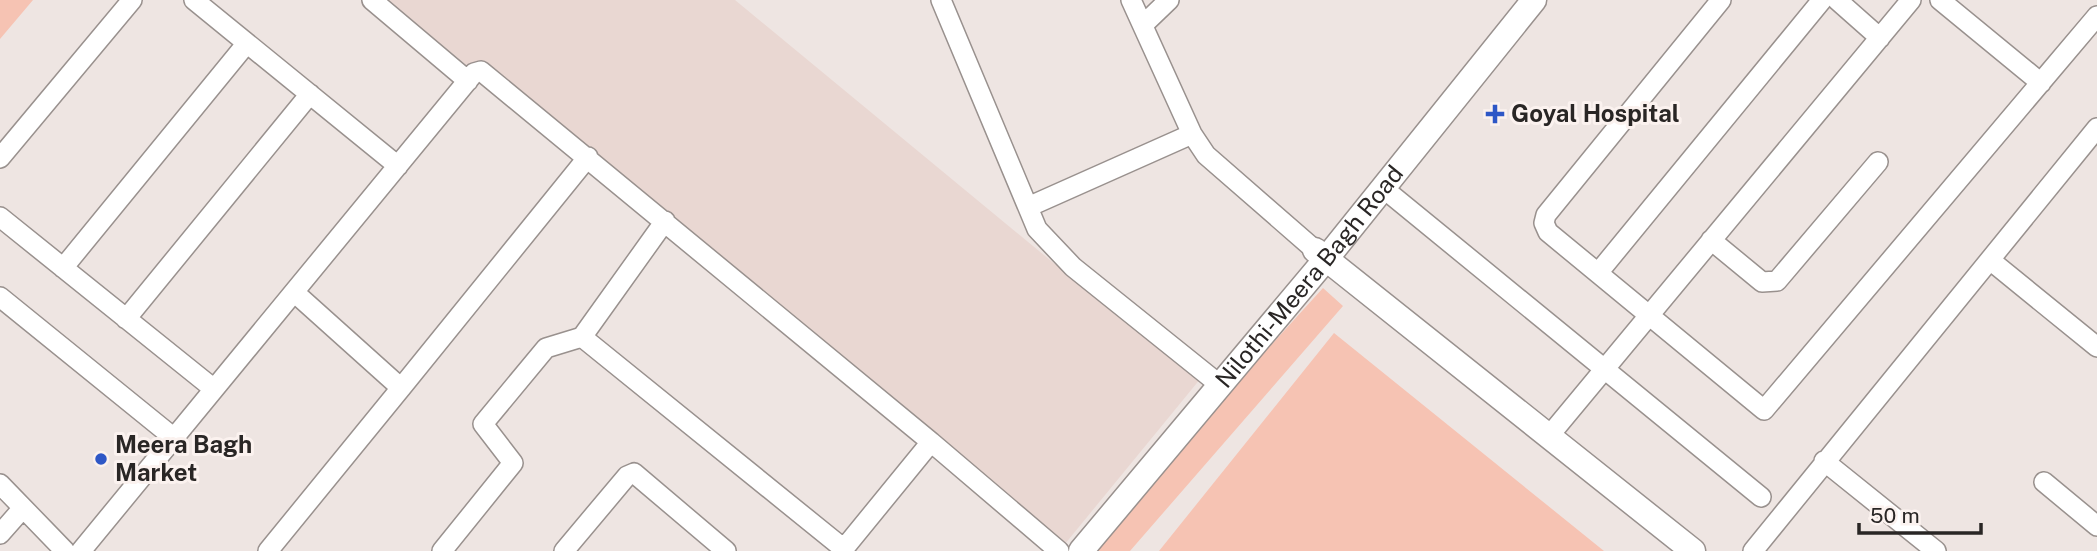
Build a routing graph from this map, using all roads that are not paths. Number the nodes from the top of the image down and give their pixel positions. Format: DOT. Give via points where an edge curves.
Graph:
graph roads {
  1 [pos="132,0"];
  2 [pos="194,0"];
  3 [pos="372,0"];
  4 [pos="942,0"];
  5 [pos="1131,0"];
  6 [pos="1170,0"];
  7 [pos="1513,0"];
  8 [pos="1534,0"];
  9 [pos="1721,0"];
  10 [pos="1822,0"];
  11 [pos="1838,0"];
  12 [pos="1911,0"];
  13 [pos="1940,0"];
  14 [pos="2097,16"];
  15 [pos="1143,25"];
  16 [pos="1880,38"];
  17 [pos="247,43"];
  18 [pos="468,81"];
  19 [pos="2041,83"];
  20 [pos="310,94"];
  21 [pos="2097,128"];
  22 [pos="1192,134"];
  23 [pos="588,157"];
  24 [pos="0,158"];
  25 [pos="1878,162"];
  26 [pos="398,166"];
  27 [pos="1382,188"];
  28 [pos="1028,207"];
  29 [pos="0,217"];
  30 [pos="664,221"];
  31 [pos="1711,240"];
  32 [pos="1320,254"];
  33 [pos="1990,260"];
  34 [pos="63,268"];
  35 [pos="1598,273"];
  36 [pos="294,292"];
  37 [pos="0,297"];
  38 [pos="1649,315"];
  39 [pos="126,319"];
  40 [pos="582,337"];
  41 [pos="2097,347"];
  42 [pos="1605,368"];
  43 [pos="1215,381"];
  44 [pos="401,388"];
  45 [pos="214,389"];
  46 [pos="1549,436"];
  47 [pos="174,438"];
  48 [pos="930,442"];
  49 [pos="1824,461"];
  50 [pos="2044,482"];
  51 [pos="0,484"];
  52 [pos="1762,497"];
  53 [pos="23,508"];
  54 [pos="2097,526"];
  55 [pos="0,534"];
  56 [pos="713,547"];
  57 [pos="843,550"];
  58 [pos="65,551"];
  59 [pos="80,551"];
  60 [pos="268,551"];
  61 [pos="442,551"];
  62 [pos="564,551"];
  63 [pos="1059,551"];
  64 [pos="1067,551"];
  65 [pos="1081,551"];
  66 [pos="1693,551"];
  67 [pos="1753,551"];
  68 [pos="1936,551"];
  1 -- 24 [label="street"];
  2 -- 17 [label="street"];
  3 -- 18 [label="street"];
  4 -- 28 [label="street"];
  5 -- 15 [label="street"];
  6 -- 15 [label="street"];
  7 -- 32 [label="street, Nilothi-Meera Bagh Road"];
  8 -- 27 [label="street, Nilothi-Meera Bagh Road"];
  9 -- 35 [label="street" via="1546,215 1548,232"];
  10 -- 35 [label="street"];
  11 -- 16 [label="street"];
  12 -- 16 [label="street"];
  13 -- 19 [label="street"];
  14 -- 19 [label="street"];
  15 -- 22 [label="street"];
  16 -- 31 [label="street"];
  17 -- 20 [label="street"];
  17 -- 34 [label="street"];
  18 -- 23 [label="street" via="474,73 489,74"];
  18 -- 26 [label="street"];
  19 -- 38 [label="street" via="1764,410"];
  20 -- 26 [label="street"];
  20 -- 39 [label="street"];
  21 -- 33 [label="street"];
  22 -- 28 [label="street"];
  22 -- 32 [label="street" via="1233,182"];
  23 -- 30 [label="street"];
  23 -- 44 [label="street"];
  25 -- 31 [label="street" via="1777,281 1762,282"];
  26 -- 36 [label="street"];
  27 -- 32 [label="street, Nilothi-Meera Bagh Road"];
  27 -- 42 [label="street"];
  28 -- 43 [label="street" via="1051,246"];
  29 -- 34 [label="street"];
  30 -- 40 [label="street"];
  30 -- 48 [label="street"];
  31 -- 38 [label="street"];
  32 -- 43 [label="street, Nilothi-Meera Bagh Road"];
  32 -- 46 [label="street"];
  33 -- 41 [label="street"];
  33 -- 49 [label="street"];
  34 -- 39 [label="street"];
  35 -- 38 [label="street"];
  36 -- 44 [label="street"];
  36 -- 45 [label="street"];
  37 -- 47 [label="street"];
  38 -- 42 [label="street"];
  39 -- 45 [label="street"];
  40 -- 57 [label="street"];
  40 -- 61 [label="street" via="545,348 483,424 513,463"];
  42 -- 46 [label="street"];
  42 -- 52 [label="street"];
  43 -- 64 [label="street, Nilothi-Meera Bagh Road"];
  43 -- 65 [label="street, Nilothi-Meera Bagh Road"];
  44 -- 60 [label="street"];
  45 -- 47 [label="street"];
  46 -- 66 [label="street"];
  47 -- 59 [label="street"];
  48 -- 57 [label="street"];
  48 -- 63 [label="street"];
  49 -- 67 [label="street"];
  49 -- 68 [label="street"];
  50 -- 54 [label="street"];
  51 -- 53 [label="street"];
  53 -- 55 [label="street"];
  53 -- 58 [label="street"];
  56 -- 62 [label="street" via="634,473 626,476"];
}
